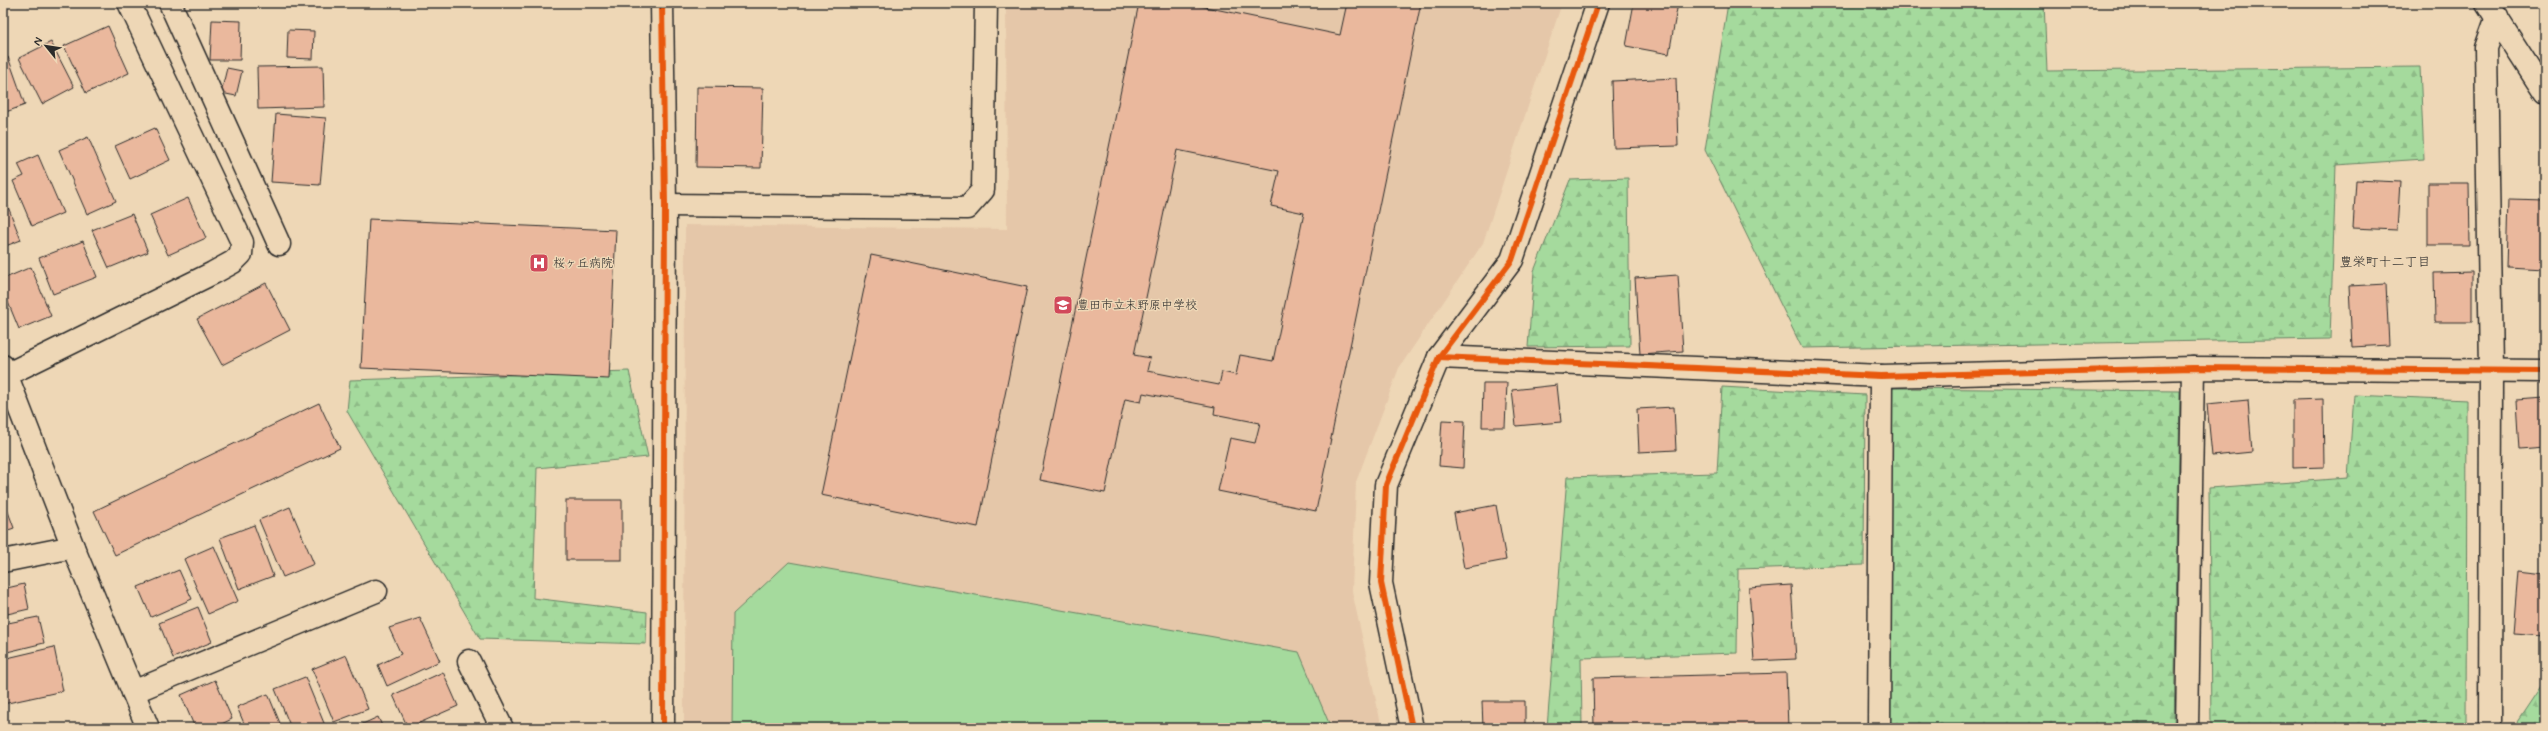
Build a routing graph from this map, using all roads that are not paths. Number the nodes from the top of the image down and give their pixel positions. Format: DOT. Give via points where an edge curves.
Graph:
graph roads {
  1 [pos="129,3"];
  2 [pos="170,3"];
  3 [pos="662,3"];
  4 [pos="986,3"];
  5 [pos="1598,3"];
  6 [pos="2492,10"];
  7 [pos="2545,93"];
  8 [pos="665,205"];
  9 [pos="279,244"];
  10 [pos="1439,357"];
  11 [pos="2192,368"];
  12 [pos="2491,370"];
  13 [pos="5,371"];
  14 [pos="2545,371"];
  15 [pos="1880,376"];
  16 [pos="73,547"];
  17 [pos="3,562"];
  18 [pos="376,591"];
  19 [pos="469,662"];
  20 [pos="133,692"];
  21 [pos="148,728"];
  22 [pos="502,728"];
  23 [pos="663,728"];
  24 [pos="1412,728"];
  25 [pos="1879,728"];
  26 [pos="2187,728"];
  27 [pos="2490,728"];
  1 -- 13 [label="street" via="242,242 241,254 233,262 213,273"];
  2 -- 9 [label="street"];
  3 -- 8 [label="street"];
  4 -- 8 [label="street" via="983,190 967,208"];
  5 -- 10 [label="street" via="1512,260"];
  6 -- 7 [label="street"];
  6 -- 12 [label="street" via="2486,48"];
  8 -- 23 [label="street"];
  10 -- 15 [label="street"];
  10 -- 24 [label="street" via="1386,485 1381,583"];
  11 -- 12 [label="street"];
  11 -- 15 [label="street"];
  11 -- 26 [label="street"];
  12 -- 14 [label="street"];
  12 -- 27 [label="street"];
  13 -- 16 [label="street"];
  15 -- 25 [label="street"];
  16 -- 17 [label="street"];
  16 -- 20 [label="street"];
  18 -- 20 [label="street"];
  19 -- 22 [label="street"];
  20 -- 21 [label="street"];
}
